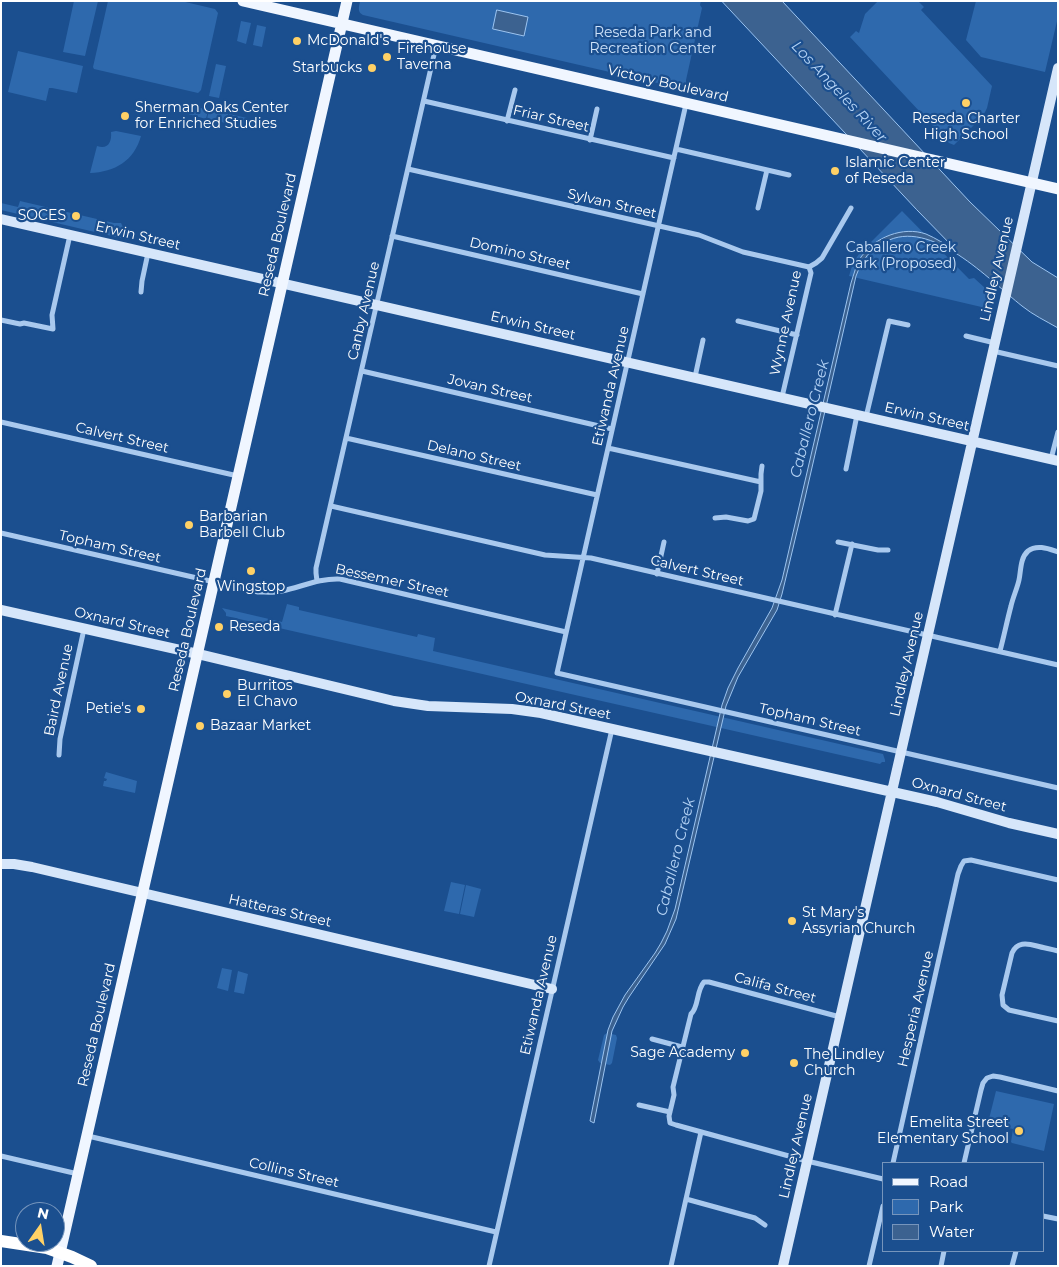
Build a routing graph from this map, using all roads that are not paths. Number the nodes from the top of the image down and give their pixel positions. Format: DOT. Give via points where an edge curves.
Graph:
graph roads {
  1 [pos="243,1"];
  2 [pos="347,1"];
  3 [pos="342,24"];
  4 [pos="436,46"];
  5 [pos="1058,68"];
  6 [pos="515,90"];
  7 [pos="424,102"];
  8 [pos="686,103"];
  9 [pos="597,109"];
  10 [pos="508,121"];
  11 [pos="590,140"];
  12 [pos="676,149"];
  13 [pos="674,158"];
  14 [pos="408,169"];
  15 [pos="768,170"];
  16 [pos="789,175"];
  17 [pos="1031,182"];
  18 [pos="1058,189"];
  19 [pos="758,208"];
  20 [pos="851,208"];
  21 [pos="1,218"];
  22 [pos="659,226"];
  23 [pos="70,234"];
  24 [pos="392,236"];
  25 [pos="148,253"];
  26 [pos="809,267"];
  27 [pos="282,283"];
  28 [pos="140,292"];
  29 [pos="643,294"];
  30 [pos="377,305"];
  31 [pos="1,320"];
  32 [pos="738,321"];
  33 [pos="908,325"];
  34 [pos="797,335"];
  35 [pos="966,336"];
  36 [pos="703,340"];
  37 [pos="994,347"];
  38 [pos="627,362"];
  39 [pos="1058,366"];
  40 [pos="362,371"];
  41 [pos="695,377"];
  42 [pos="782,397"];
  43 [pos="862,416"];
  44 [pos="1,422"];
  45 [pos="612,429"];
  46 [pos="1058,432"];
  47 [pos="346,438"];
  48 [pos="971,441"];
  49 [pos="608,448"];
  50 [pos="1054,460"];
  51 [pos="762,466"];
  52 [pos="846,469"];
  53 [pos="238,476"];
  54 [pos="760,482"];
  55 [pos="597,495"];
  56 [pos="331,506"];
  57 [pos="715,518"];
  58 [pos="1,533"];
  59 [pos="664,542"];
  60 [pos="838,542"];
  61 [pos="852,544"];
  62 [pos="888,550"];
  63 [pos="1058,552"];
  64 [pos="583,557"];
  65 [pos="657,574"];
  66 [pos="317,581"];
  67 [pos="214,582"];
  68 [pos="1,610"];
  69 [pos="835,615"];
  70 [pos="84,629"];
  71 [pos="566,632"];
  72 [pos="928,636"];
  73 [pos="1000,652"];
  74 [pos="198,654"];
  75 [pos="1058,665"];
  76 [pos="556,673"];
  77 [pos="612,729"];
  78 [pos="901,752"];
  79 [pos="59,756"];
  80 [pos="1058,788"];
  81 [pos="892,792"];
  82 [pos="1058,834"];
  83 [pos="1,864"];
  84 [pos="1058,880"];
  85 [pos="143,892"];
  86 [pos="1058,951"];
  87 [pos="552,988"];
  88 [pos="840,1017"];
  89 [pos="1058,1021"];
  90 [pos="652,1039"];
  91 [pos="682,1047"];
  92 [pos="1058,1090"];
  93 [pos="639,1104"];
  94 [pos="670,1112"];
  95 [pos="701,1132"];
  96 [pos="87,1136"];
  97 [pos="1,1156"];
  98 [pos="807,1161"];
  99 [pos="892,1162"];
  100 [pos="964,1162"];
  101 [pos="79,1174"];
  102 [pos="882,1179"];
  103 [pos="686,1199"];
  104 [pos="882,1210"];
  105 [pos="1044,1216"];
  106 [pos="1058,1219"];
  107 [pos="765,1225"];
  108 [pos="65,1231"];
  109 [pos="496,1232"];
  110 [pos="1,1241"];
  111 [pos="15,1243"];
  112 [pos="60,1252"];
  113 [pos="944,1252"];
  114 [pos="1016,1252"];
  115 [pos="58,1266"];
  116 [pos="91,1266"];
  117 [pos="488,1266"];
  118 [pos="671,1266"];
  119 [pos="783,1266"];
  120 [pos="869,1266"];
  121 [pos="941,1266"];
  122 [pos="1012,1266"];
  1 -- 3 [label="main road, Victory Boulevard"];
  2 -- 3 [label="main road, Reseda Boulevard"];
  3 -- 4 [label="main road, Victory Boulevard"];
  3 -- 27 [label="main road, Reseda Boulevard"];
  4 -- 7 [label="street, Canby Avenue"];
  4 -- 8 [label="main road, Victory Boulevard"];
  5 -- 17 [label="main road, Lindley Avenue"];
  6 -- 10 [label="street"];
  7 -- 10 [label="street, Friar Street"];
  7 -- 14 [label="street, Canby Avenue"];
  8 -- 12 [label="street, Etiwanda Avenue"];
  8 -- 17 [label="main road, Victory Boulevard"];
  9 -- 11 [label="street"];
  10 -- 11 [label="street, Friar Street"];
  11 -- 13 [label="street, Friar Street"];
  12 -- 13 [label="street, Etiwanda Avenue"];
  12 -- 15 [label="street"];
  13 -- 22 [label="street, Etiwanda Avenue"];
  14 -- 22 [label="street, Sylvan Street"];
  14 -- 24 [label="street, Canby Avenue"];
  15 -- 16 [label="street"];
  15 -- 19 [label="street"];
  17 -- 18 [label="main road, Victory Boulevard"];
  17 -- 37 [label="main road, Lindley Avenue"];
  20 -- 26 [label="street, Wynne Avenue" via="822,258"];
  21 -- 23 [label="main road, Erwin Street"];
  22 -- 26 [label="street, Sylvan Street" via="699,235 743,252"];
  22 -- 29 [label="street, Etiwanda Avenue"];
  23 -- 25 [label="main road, Erwin Street"];
  23 -- 31 [label="street" via="52,315 53,329"];
  24 -- 29 [label="street, Domino Street"];
  24 -- 30 [label="street, Canby Avenue"];
  25 -- 27 [label="main road, Erwin Street"];
  25 -- 28 [label="street"];
  26 -- 34 [label="street, Wynne Avenue" via="811,274"];
  27 -- 30 [label="main road, Erwin Street"];
  27 -- 53 [label="main road, Reseda Boulevard"];
  29 -- 38 [label="street, Etiwanda Avenue"];
  30 -- 38 [label="main road, Erwin Street"];
  30 -- 40 [label="street, Canby Avenue"];
  32 -- 34 [label="street"];
  33 -- 43 [label="street" via="889,321"];
  34 -- 42 [label="street, Wynne Avenue"];
  35 -- 37 [label="street"];
  36 -- 41 [label="street"];
  37 -- 39 [label="street"];
  37 -- 48 [label="main road, Lindley Avenue"];
  38 -- 41 [label="main road, Erwin Street"];
  38 -- 45 [label="street, Etiwanda Avenue"];
  40 -- 45 [label="street, Jovan Street"];
  40 -- 47 [label="street, Canby Avenue"];
  41 -- 42 [label="main road, Erwin Street"];
  42 -- 43 [label="main road, Erwin Street"];
  43 -- 48 [label="main road, Erwin Street"];
  43 -- 52 [label="street"];
  44 -- 53 [label="street, Calvert Street"];
  45 -- 49 [label="street, Etiwanda Avenue"];
  46 -- 50 [label="street"];
  47 -- 55 [label="street, Delano Street"];
  47 -- 56 [label="street, Canby Avenue"];
  48 -- 50 [label="main road, Erwin Street"];
  48 -- 72 [label="main road, Lindley Avenue"];
  49 -- 54 [label="street"];
  49 -- 55 [label="street, Etiwanda Avenue"];
  51 -- 54 [label="street"];
  53 -- 67 [label="main road, Reseda Boulevard"];
  54 -- 57 [label="street" via="754,519"];
  55 -- 64 [label="street, Etiwanda Avenue"];
  56 -- 64 [label="street, Calvert Street" via="545,555"];
  56 -- 66 [label="street, Canby Avenue" via="316,568"];
  58 -- 67 [label="street, Topham Street"];
  59 -- 65 [label="street"];
  60 -- 61 [label="street"];
  61 -- 62 [label="street"];
  61 -- 69 [label="street"];
  63 -- 73 [label="street" via="1040,547 1026,553"];
  64 -- 65 [label="street, Calvert Street"];
  64 -- 71 [label="street, Etiwanda Avenue"];
  65 -- 69 [label="street, Calvert Street"];
  66 -- 67 [label="street, Bessemer Street" via="272,593"];
  66 -- 71 [label="street, Bessemer Street" via="340,579"];
  67 -- 74 [label="main road, Reseda Boulevard"];
  68 -- 70 [label="main road, Oxnard Street"];
  69 -- 72 [label="street, Calvert Street"];
  70 -- 74 [label="main road, Oxnard Street"];
  70 -- 79 [label="street, Baird Avenue"];
  71 -- 76 [label="street, Etiwanda Avenue"];
  72 -- 73 [label="street, Calvert Street"];
  72 -- 78 [label="main road, Lindley Avenue"];
  73 -- 75 [label="street, Calvert Street"];
  74 -- 77 [label="main road, Oxnard Street" via="394,701 428,706 526,710"];
  74 -- 85 [label="main road, Reseda Boulevard"];
  76 -- 78 [label="street, Topham Street"];
  77 -- 81 [label="main road, Oxnard Street"];
  77 -- 87 [label="street, Etiwanda Avenue"];
  78 -- 80 [label="street, Topham Street"];
  78 -- 81 [label="main road, Lindley Avenue"];
  81 -- 82 [label="main road, Oxnard Street"];
  81 -- 88 [label="main road, Lindley Avenue"];
  83 -- 85 [label="main road, Hatteras Street" via="32,867"];
  84 -- 99 [label="street, Hesperia Avenue" via="972,860 964,861 961,866"];
  85 -- 87 [label="main road, Hatteras Street"];
  85 -- 96 [label="main road, Reseda Boulevard"];
  86 -- 89 [label="street" via="1024,943 1014,948 1002,995 1003,1006 1009,1010"];
  87 -- 109 [label="street, Etiwanda Avenue"];
  88 -- 91 [label="street, Califa Street" via="704,982 690,1014"];
  88 -- 98 [label="main road, Lindley Avenue"];
  90 -- 91 [label="street"];
  91 -- 94 [label="street"];
  92 -- 100 [label="street" via="1000,1077 987,1078 981,1090"];
  93 -- 94 [label="street"];
  94 -- 95 [label="street" via="670,1123"];
  95 -- 98 [label="street"];
  95 -- 103 [label="street"];
  96 -- 101 [label="main road, Reseda Boulevard"];
  96 -- 109 [label="street, Collins Street"];
  97 -- 101 [label="street"];
  98 -- 102 [label="street"];
  98 -- 119 [label="main road, Lindley Avenue"];
  101 -- 108 [label="main road, Reseda Boulevard"];
  103 -- 107 [label="street" via="755,1218"];
  103 -- 118 [label="street"];
  104 -- 120 [label="street"];
  105 -- 106 [label="street"];
  109 -- 117 [label="street, Etiwanda Avenue"];
  110 -- 111 [label="highway"];
  112 -- 115 [label="main road, Reseda Boulevard"];
  112 -- 116 [label="highway"];
  113 -- 121 [label="street"];
  114 -- 122 [label="street"];
}
